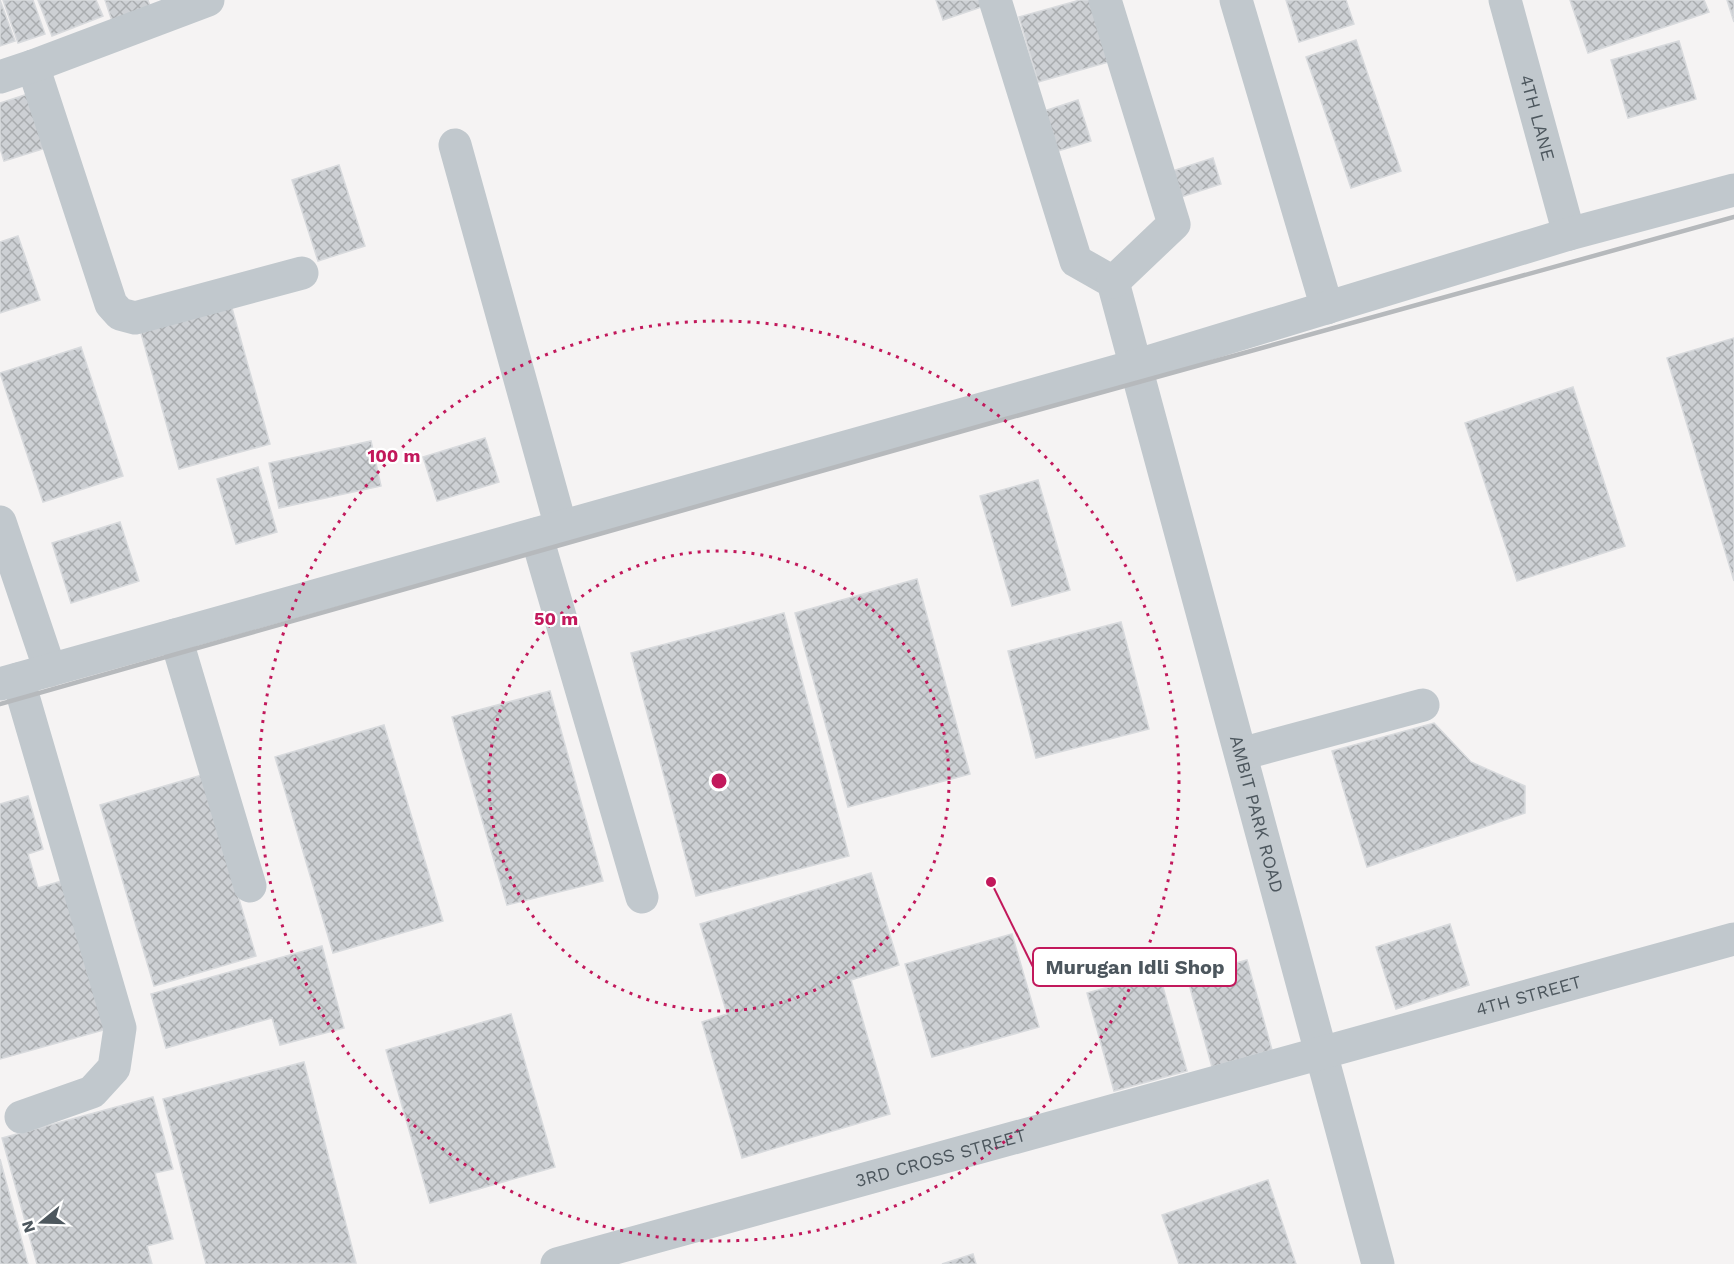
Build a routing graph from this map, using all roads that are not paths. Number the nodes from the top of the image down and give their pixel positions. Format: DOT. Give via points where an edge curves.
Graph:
graph roads {
  1 [pos="208,0"];
  2 [pos="995,0"];
  3 [pos="1105,0"];
  4 [pos="1236,0"];
  5 [pos="1505,0"];
  6 [pos="33,66"];
  7 [pos="0,77"];
  8 [pos="455,145"];
  9 [pos="1734,190"];
  10 [pos="1569,234"];
  11 [pos="302,273"];
  12 [pos="1113,282"];
  13 [pos="1327,308"];
  14 [pos="1135,366"];
  15 [pos="0,522"];
  16 [pos="549,530"];
  17 [pos="175,635"];
  18 [pos="50,670"];
  19 [pos="9,681"];
  20 [pos="1423,705"];
  21 [pos="1241,754"];
  22 [pos="250,886"];
  23 [pos="642,897"];
  24 [pos="1734,939"];
  25 [pos="1322,1052"];
  26 [pos="21,1117"];
  27 [pos="557,1264"];
  28 [pos="1378,1264"];
  1 -- 6 [label="street"];
  2 -- 12 [label="street" via="1076,261"];
  3 -- 12 [label="street" via="1174,224"];
  4 -- 13 [label="street"];
  5 -- 10 [label="street, 4TH LANE"];
  6 -- 7 [label="street"];
  6 -- 11 [label="street" via="111,304 120,314 135,318"];
  8 -- 16 [label="street"];
  9 -- 10 [label="street"];
  10 -- 13 [label="street"];
  12 -- 14 [label="street, AMBIT PARK ROAD"];
  13 -- 14 [label="street"];
  14 -- 16 [label="street"];
  14 -- 21 [label="street, AMBIT PARK ROAD"];
  15 -- 18 [label="street"];
  16 -- 17 [label="street"];
  16 -- 23 [label="street"];
  17 -- 18 [label="street"];
  17 -- 22 [label="street"];
  18 -- 19 [label="street"];
  19 -- 26 [label="street" via="120,1028 114,1068 92,1092"];
  20 -- 21 [label="street"];
  21 -- 25 [label="street, AMBIT PARK ROAD"];
  24 -- 25 [label="street, 4TH STREET"];
  25 -- 27 [label="street, 3RD CROSS STREET"];
  25 -- 28 [label="street, AMBIT PARK ROAD"];
}
